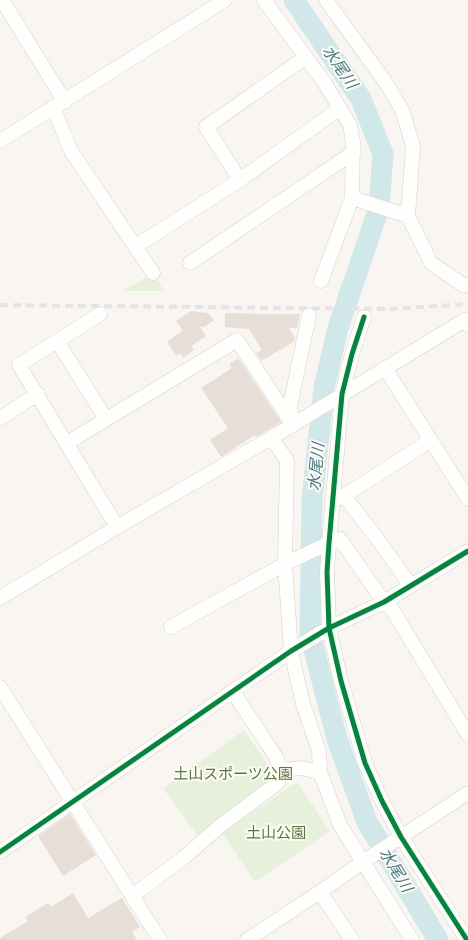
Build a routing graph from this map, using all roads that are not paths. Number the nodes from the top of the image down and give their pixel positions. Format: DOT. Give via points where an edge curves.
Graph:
graph roads {
  1 [pos="2,0"];
  2 [pos="225,0"];
  3 [pos="264,0"];
  4 [pos="326,0"];
  5 [pos="306,57"];
  6 [pos="59,104"];
  7 [pos="340,108"];
  8 [pos="0,141"];
  9 [pos="354,152"];
  10 [pos="240,180"];
  11 [pos="352,198"];
  12 [pos="408,216"];
  13 [pos="136,246"];
  14 [pos="190,263"];
  15 [pos="153,273"];
  16 [pos="321,282"];
  17 [pos="468,285"];
  18 [pos="100,314"];
  19 [pos="309,315"];
  20 [pos="364,317"];
  21 [pos="468,325"];
  22 [pos="57,341"];
  23 [pos="385,368"];
  24 [pos="38,394"];
  25 [pos="342,394"];
  26 [pos="0,418"];
  27 [pos="106,419"];
  28 [pos="293,425"];
  29 [pos="271,438"];
  30 [pos="431,440"];
  31 [pos="67,443"];
  32 [pos="338,498"];
  33 [pos="468,499"];
  34 [pos="117,527"];
  35 [pos="329,543"];
  36 [pos="468,551"];
  37 [pos="285,564"];
  38 [pos="410,586"];
  39 [pos="0,598"];
  40 [pos="384,602"];
  41 [pos="171,627"];
  42 [pos="329,628"];
  43 [pos="291,650"];
  44 [pos="0,687"];
  45 [pos="233,692"];
  46 [pos="468,735"];
  47 [pos="281,770"];
  48 [pos="320,772"];
  49 [pos="468,793"];
  50 [pos="72,800"];
  51 [pos="401,837"];
  52 [pos="0,852"];
  53 [pos="364,861"];
  54 [pos="320,892"];
  55 [pos="132,896"];
  56 [pos="160,940"];
  57 [pos="248,940"];
  58 [pos="352,940"];
  59 [pos="412,940"];
  60 [pos="467,940"];
  1 -- 6 [label="street"];
  2 -- 6 [label="street"];
  3 -- 5 [label="street"];
  4 -- 12 [label="street" via="402,110 413,146"];
  5 -- 7 [label="street"];
  5 -- 10 [label="street" via="206,127"];
  6 -- 8 [label="street"];
  6 -- 13 [label="street" via="71,151"];
  7 -- 9 [label="street" via="350,125"];
  7 -- 10 [label="street"];
  9 -- 11 [label="street"];
  9 -- 14 [label="street"];
  10 -- 13 [label="street"];
  11 -- 12 [label="street"];
  11 -- 16 [label="street"];
  12 -- 17 [label="street" via="431,263 463,286"];
  13 -- 15 [label="street"];
  18 -- 22 [label="street"];
  19 -- 28 [label="street" via="290,406"];
  20 -- 25 [label="street"];
  21 -- 23 [label="street" via="465,320"];
  22 -- 24 [label="street" via="19,365"];
  22 -- 27 [label="street"];
  23 -- 25 [label="street"];
  23 -- 30 [label="street"];
  24 -- 26 [label="street"];
  24 -- 31 [label="street"];
  25 -- 28 [label="street"];
  25 -- 32 [label="street"];
  27 -- 28 [label="street" via="237,340"];
  27 -- 31 [label="street"];
  28 -- 29 [label="street"];
  29 -- 34 [label="street"];
  29 -- 37 [label="street" via="288,460"];
  30 -- 32 [label="street"];
  30 -- 33 [label="street"];
  31 -- 34 [label="street"];
  32 -- 35 [label="street"];
  32 -- 38 [label="street" via="376,537"];
  34 -- 39 [label="street"];
  35 -- 37 [label="street"];
  35 -- 40 [label="street" via="340,539"];
  35 -- 42 [label="street"];
  36 -- 38 [label="street"];
  37 -- 41 [label="street"];
  37 -- 43 [label="street"];
  38 -- 40 [label="street"];
  40 -- 42 [label="street"];
  40 -- 46 [label="street" via="392,609"];
  42 -- 43 [label="street"];
  42 -- 51 [label="street" via="365,763"];
  43 -- 45 [label="street"];
  43 -- 48 [label="street" via="303,704 319,752"];
  44 -- 50 [label="street"];
  45 -- 47 [label="street" via="276,757"];
  45 -- 50 [label="street"];
  47 -- 48 [label="street" via="300,768"];
  47 -- 55 [label="street" via="278,783"];
  48 -- 53 [label="street" via="340,825"];
  49 -- 51 [label="street"];
  50 -- 52 [label="street"];
  50 -- 55 [label="street"];
  51 -- 53 [label="street"];
  51 -- 60 [label="street"];
  53 -- 54 [label="street"];
  53 -- 59 [label="street"];
  54 -- 57 [label="street"];
  54 -- 58 [label="street"];
  55 -- 56 [label="street"];
}
